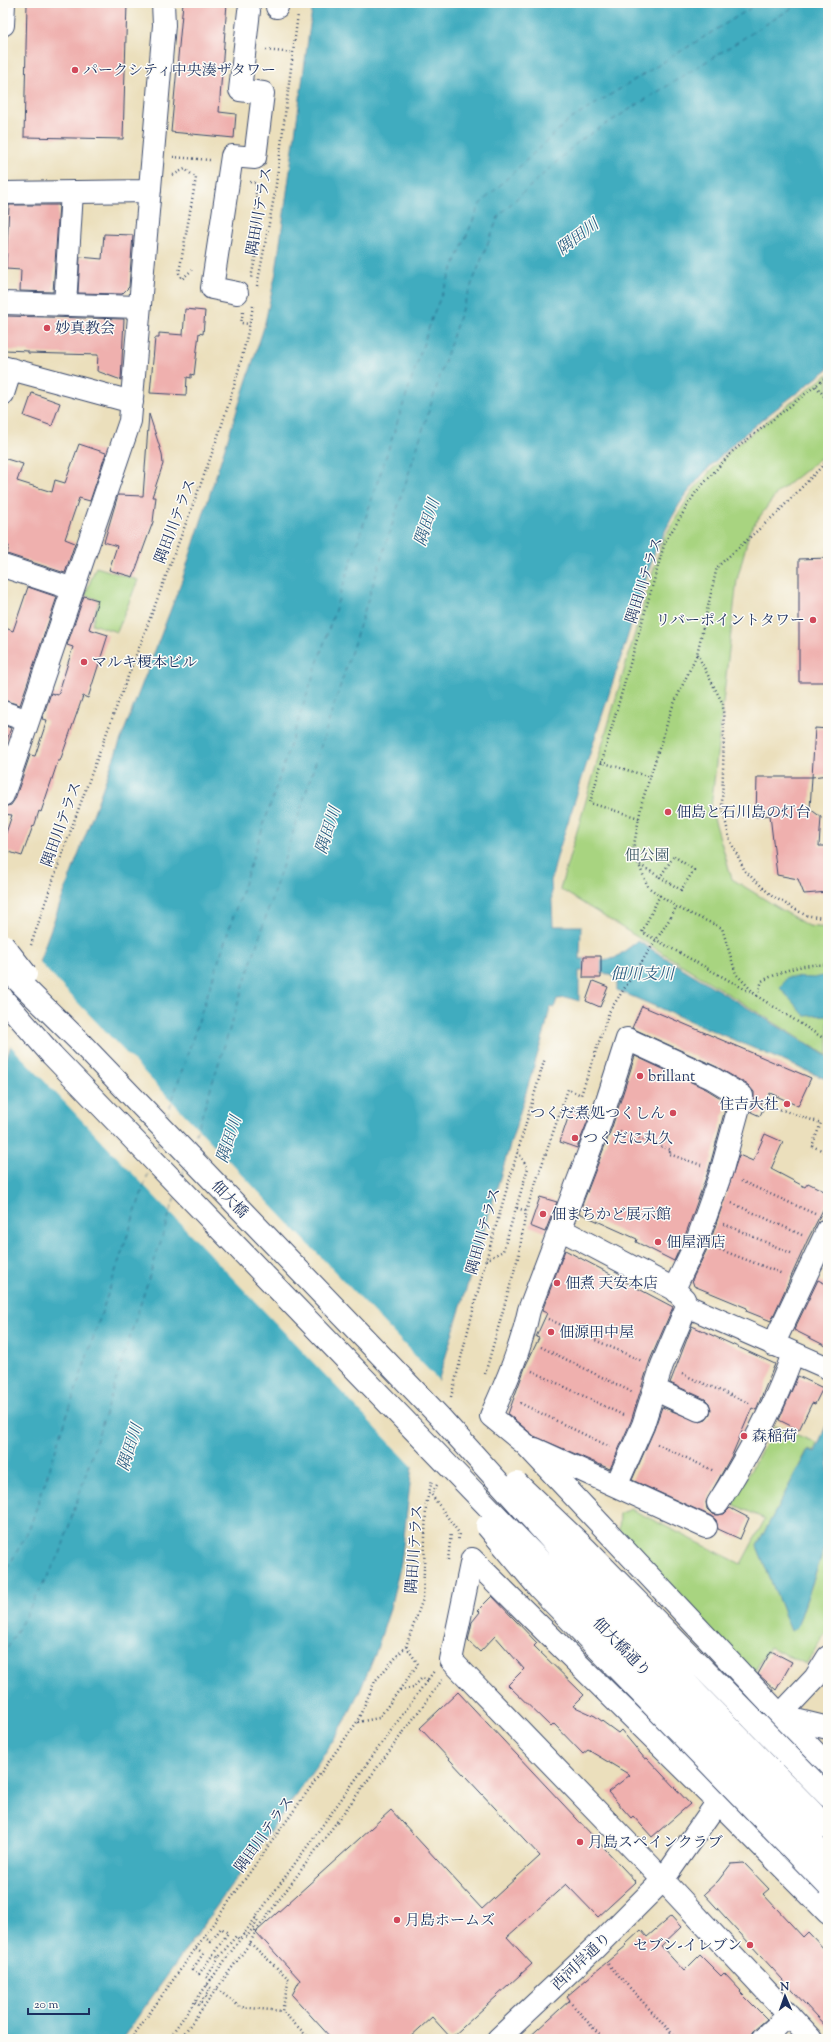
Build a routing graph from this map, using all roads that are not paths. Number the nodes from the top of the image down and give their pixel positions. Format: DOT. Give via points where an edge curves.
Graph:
graph roads {
  1 [pos="4,3"];
  2 [pos="163,3"];
  3 [pos="249,12"];
  4 [pos="3,25"];
  5 [pos="150,184"];
  6 [pos="72,192"];
  7 [pos="3,193"];
  8 [pos="248,296"];
  9 [pos="3,303"];
  10 [pos="65,305"];
  11 [pos="139,307"];
  12 [pos="7,368"];
  13 [pos="3,394"];
  14 [pos="132,402"];
  15 [pos="3,566"];
  16 [pos="73,589"];
  17 [pos="3,712"];
  18 [pos="28,720"];
  19 [pos="3,795"];
  20 [pos="3,945"];
  21 [pos="3,966"];
  22 [pos="3,999"];
  23 [pos="3,1012"];
  24 [pos="77,1039"];
  25 [pos="52,1055"];
  26 [pos="560,1229"];
  27 [pos="820,1245"];
  28 [pos="681,1298"];
  29 [pos="773,1345"];
  30 [pos="793,1353"];
  31 [pos="828,1368"];
  32 [pos="657,1382"];
  33 [pos="444,1410"];
  34 [pos="699,1410"];
  35 [pos="416,1434"];
  36 [pos="525,1444"];
  37 [pos="616,1486"];
  38 [pos="718,1503"];
  39 [pos="706,1527"];
  40 [pos="828,1658"];
  41 [pos="779,1716"];
  42 [pos="828,1728"];
  43 [pos="828,1766"];
  44 [pos="828,1796"];
  45 [pos="718,1802"];
  46 [pos="828,1828"];
  47 [pos="828,1859"];
  48 [pos="663,1880"];
  49 [pos="828,1886"];
  50 [pos="828,1913"];
  51 [pos="789,2015"];
  52 [pos="498,2039"];
  53 [pos="763,2039"];
  54 [pos="811,2039"];
  1 -- 4 [label="street"];
  2 -- 5 [label="street" via="164,25"];
  3 -- 8 [label="street" via="240,90 263,93 256,151 254,158 232,156 212,288"];
  5 -- 6 [label="street"];
  5 -- 11 [label="street"];
  6 -- 7 [label="street"];
  6 -- 10 [label="street"];
  9 -- 10 [label="street"];
  10 -- 11 [label="street"];
  11 -- 14 [label="street"];
  12 -- 13 [label="street"];
  12 -- 14 [label="street"];
  14 -- 16 [label="street" via="130,421"];
  15 -- 16 [label="street"];
  16 -- 18 [label="street"];
  17 -- 18 [label="street"];
  18 -- 19 [label="street"];
  20 -- 24 [label="street, bridge"];
  21 -- 24 [label="street, 佃大橋, bridge"];
  22 -- 25 [label="street, 佃大橋, bridge"];
  23 -- 25 [label="street, bridge"];
  24 -- 33 [label="street, 佃大橋, bridge"];
  25 -- 35 [label="street, 佃大橋, bridge"];
  26 -- 28 [label="street"];
  26 -- 28 [label="street" via="600,1123 627,1039 712,1078 742,1096"];
  26 -- 36 [label="street" via="529,1310 515,1362 491,1416"];
  27 -- 29 [label="street"];
  28 -- 29 [label="street"];
  28 -- 32 [label="street"];
  29 -- 30 [label="street"];
  30 -- 31 [label="street"];
  30 -- 38 [label="street" via="781,1388 733,1480"];
  32 -- 34 [label="street"];
  32 -- 37 [label="street"];
  33 -- 44 [label="street, bridge" via="586,1548"];
  33 -- 46 [label="street, 佃大橋通り, bridge" via="570,1561"];
  35 -- 47 [label="street, 佃大橋通り, bridge"];
  35 -- 49 [label="street, bridge" via="464,1500 539,1588"];
  36 -- 37 [label="street"];
  36 -- 41 [label="street"];
  37 -- 39 [label="street"];
  40 -- 41 [label="street, 西河岸通り" via="815,1678"];
  41 -- 42 [label="street"];
  41 -- 43 [label="street"];
  41 -- 45 [label="street, 西河岸通り"];
  45 -- 48 [label="street, 西河岸通り"];
  45 -- 48 [label="street" via="465,1554 447,1664"];
  45 -- 50 [label="street"];
  48 -- 51 [label="street"];
  48 -- 52 [label="street, 西河岸通り"];
  51 -- 53 [label="street"];
  51 -- 54 [label="street"];
}
